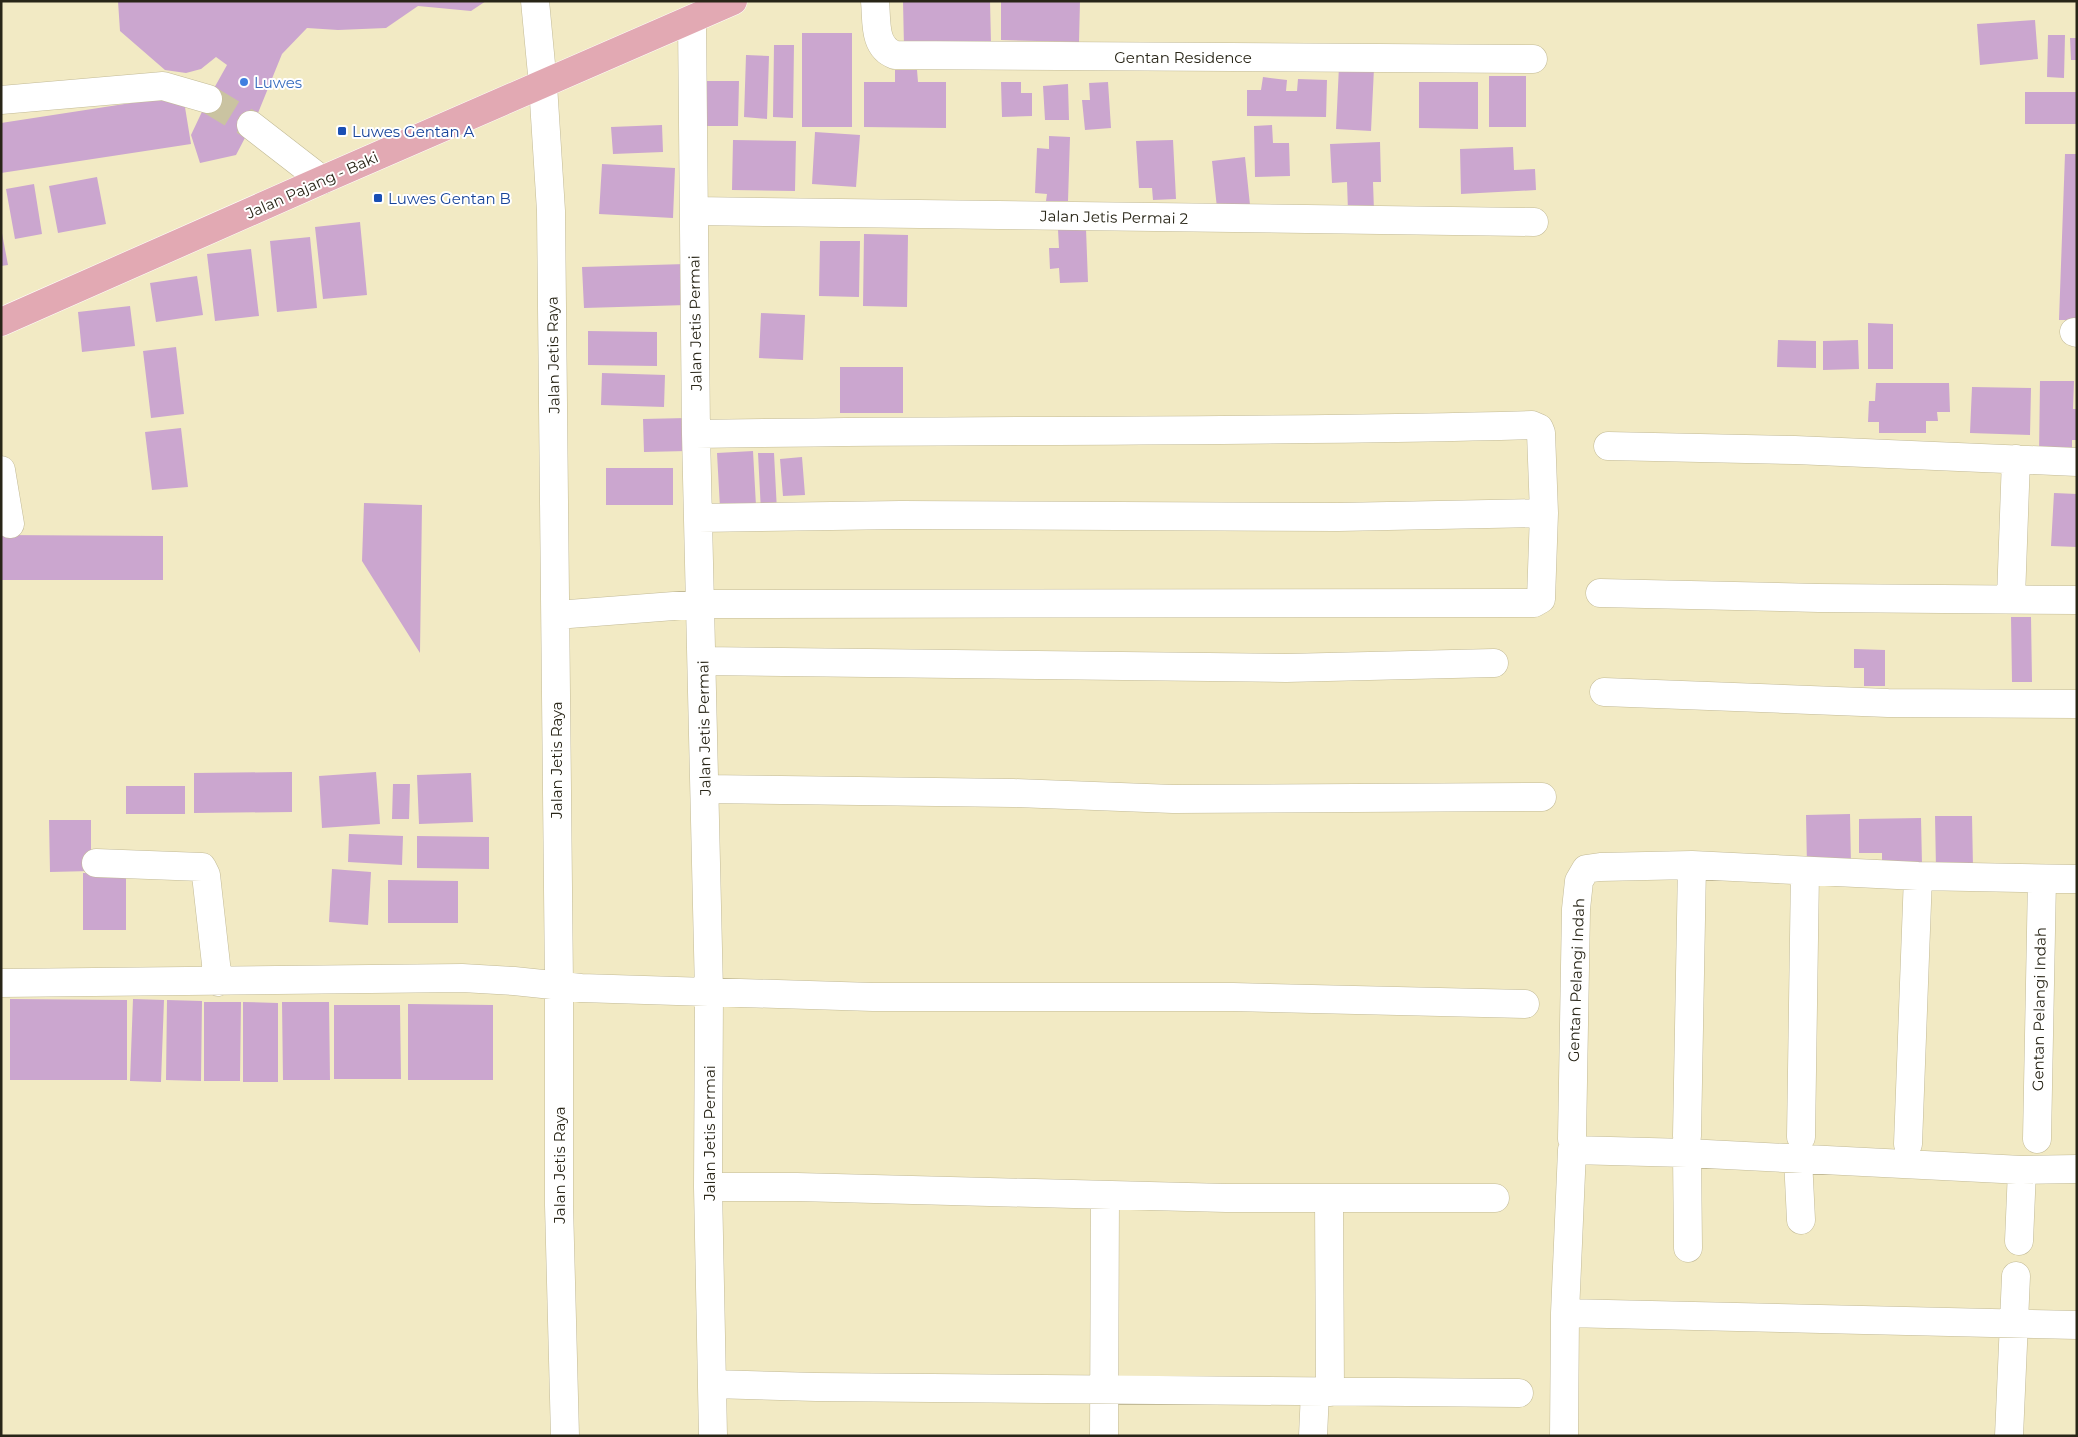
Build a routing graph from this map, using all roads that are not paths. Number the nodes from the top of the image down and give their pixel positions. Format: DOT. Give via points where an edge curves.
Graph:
graph roads {
  1 [pos="535,1"];
  2 [pos="733,1"];
  3 [pos="875,1"];
  4 [pos="692,20"];
  5 [pos="1534,59"];
  6 [pos="543,85"];
  7 [pos="208,99"];
  8 [pos="1,100"];
  9 [pos="251,125"];
  10 [pos="322,180"];
  11 [pos="694,211"];
  12 [pos="1534,222"];
  13 [pos="1,322"];
  14 [pos="696,434"];
  15 [pos="1608,446"];
  16 [pos="2016,459"];
  17 [pos="2077,462"];
  18 [pos="1,470"];
  19 [pos="1544,512"];
  20 [pos="698,518"];
  21 [pos="10,524"];
  22 [pos="1600,593"];
  23 [pos="2011,598"];
  24 [pos="2077,600"];
  25 [pos="700,604"];
  26 [pos="556,615"];
  27 [pos="702,661"];
  28 [pos="1494,663"];
  29 [pos="1604,692"];
  30 [pos="2077,704"];
  31 [pos="705,789"];
  32 [pos="1542,797"];
  33 [pos="96,862"];
  34 [pos="1692,866"];
  35 [pos="1805,872"];
  36 [pos="1918,876"];
  37 [pos="2042,879"];
  38 [pos="2077,879"];
  39 [pos="218,982"];
  40 [pos="1,983"];
  41 [pos="560,985"];
  42 [pos="709,992"];
  43 [pos="1525,1004"];
  44 [pos="1572,1139"];
  45 [pos="2036,1139"];
  46 [pos="1908,1144"];
  47 [pos="1687,1145"];
  48 [pos="1800,1148"];
  49 [pos="2022,1170"];
  50 [pos="2077,1170"];
  51 [pos="708,1187"];
  52 [pos="1105,1195"];
  53 [pos="1329,1198"];
  54 [pos="1495,1198"];
  55 [pos="1800,1220"];
  56 [pos="2019,1241"];
  57 [pos="1688,1248"];
  58 [pos="2016,1276"];
  59 [pos="1565,1313"];
  60 [pos="2014,1324"];
  61 [pos="2077,1325"];
  62 [pos="712,1384"];
  63 [pos="1104,1389"];
  64 [pos="1322,1392"];
  65 [pos="1519,1393"];
  66 [pos="565,1436"];
  67 [pos="713,1436"];
  68 [pos="1104,1436"];
  69 [pos="1313,1436"];
  70 [pos="1564,1436"];
  71 [pos="2009,1436"];
  1 -- 6 [label="street, Jalan Jetis Raya"];
  2 -- 4 [label="main road, Jalan Pajang - Baki"];
  3 -- 5 [label="street, Gentan Residence" via="881,45 896,55"];
  4 -- 6 [label="main road, Jalan Pajang - Baki"];
  4 -- 11 [label="street, Jalan Jetis Permai"];
  6 -- 10 [label="main road, Jalan Pajang - Baki"];
  6 -- 26 [label="street, Jalan Jetis Raya" via="551,211"];
  7 -- 8 [label="street" via="163,86"];
  9 -- 10 [label="street"];
  10 -- 13 [label="main road, Jalan Pajang - Baki"];
  11 -- 12 [label="street, Jalan Jetis Permai 2"];
  11 -- 14 [label="street, Jalan Jetis Permai"];
  14 -- 19 [label="street" via="1532,425 1541,432"];
  14 -- 20 [label="street, Jalan Jetis Permai"];
  15 -- 16 [label="street"];
  16 -- 17 [label="street"];
  16 -- 23 [label="street"];
  18 -- 21 [label="street"];
  19 -- 20 [label="street" via="1338,517 901,515"];
  19 -- 25 [label="street" via="1541,599 1534,603"];
  20 -- 25 [label="street, Jalan Jetis Permai"];
  22 -- 23 [label="street"];
  23 -- 24 [label="street"];
  25 -- 26 [label="street"];
  25 -- 27 [label="street, Jalan Jetis Permai"];
  26 -- 41 [label="street, Jalan Jetis Raya"];
  27 -- 28 [label="street" via="1286,668"];
  27 -- 31 [label="street, Jalan Jetis Permai"];
  29 -- 30 [label="street" via="1888,703"];
  31 -- 32 [label="street" via="1013,793 1173,800"];
  31 -- 42 [label="street, Jalan Jetis Permai"];
  33 -- 39 [label="street" via="202,867 206,875"];
  34 -- 35 [label="street, Gentan Pelangi Indah"];
  34 -- 44 [label="street, Gentan Pelangi Indah" via="1600,867 1586,869 1580,881 1576,909"];
  34 -- 47 [label="street"];
  35 -- 36 [label="street, Gentan Pelangi Indah"];
  35 -- 48 [label="street"];
  36 -- 37 [label="street, Gentan Pelangi Indah"];
  36 -- 46 [label="street"];
  37 -- 38 [label="street, Gentan Pelangi Indah"];
  37 -- 45 [label="street, Gentan Pelangi Indah"];
  39 -- 40 [label="street"];
  39 -- 41 [label="street" via="426,978"];
  41 -- 42 [label="street"];
  41 -- 66 [label="street, Jalan Jetis Raya" via="559,1205"];
  42 -- 43 [label="street" via="873,997 1233,997"];
  42 -- 51 [label="street, Jalan Jetis Permai"];
  47 -- 48 [label="street"];
  47 -- 57 [label="street"];
  47 -- 59 [label="street" via="1572,1150"];
  48 -- 49 [label="street"];
  48 -- 55 [label="street"];
  49 -- 50 [label="street"];
  49 -- 56 [label="street"];
  51 -- 52 [label="street"];
  51 -- 62 [label="street, Jalan Jetis Permai"];
  52 -- 53 [label="street"];
  52 -- 63 [label="street"];
  53 -- 54 [label="street"];
  53 -- 64 [label="street"];
  58 -- 60 [label="street"];
  59 -- 60 [label="street"];
  59 -- 70 [label="street"];
  60 -- 61 [label="street"];
  60 -- 71 [label="street"];
  62 -- 63 [label="street"];
  62 -- 67 [label="street, Jalan Jetis Permai"];
  63 -- 64 [label="street"];
  63 -- 68 [label="street"];
  64 -- 65 [label="street"];
  64 -- 69 [label="street"];
}
